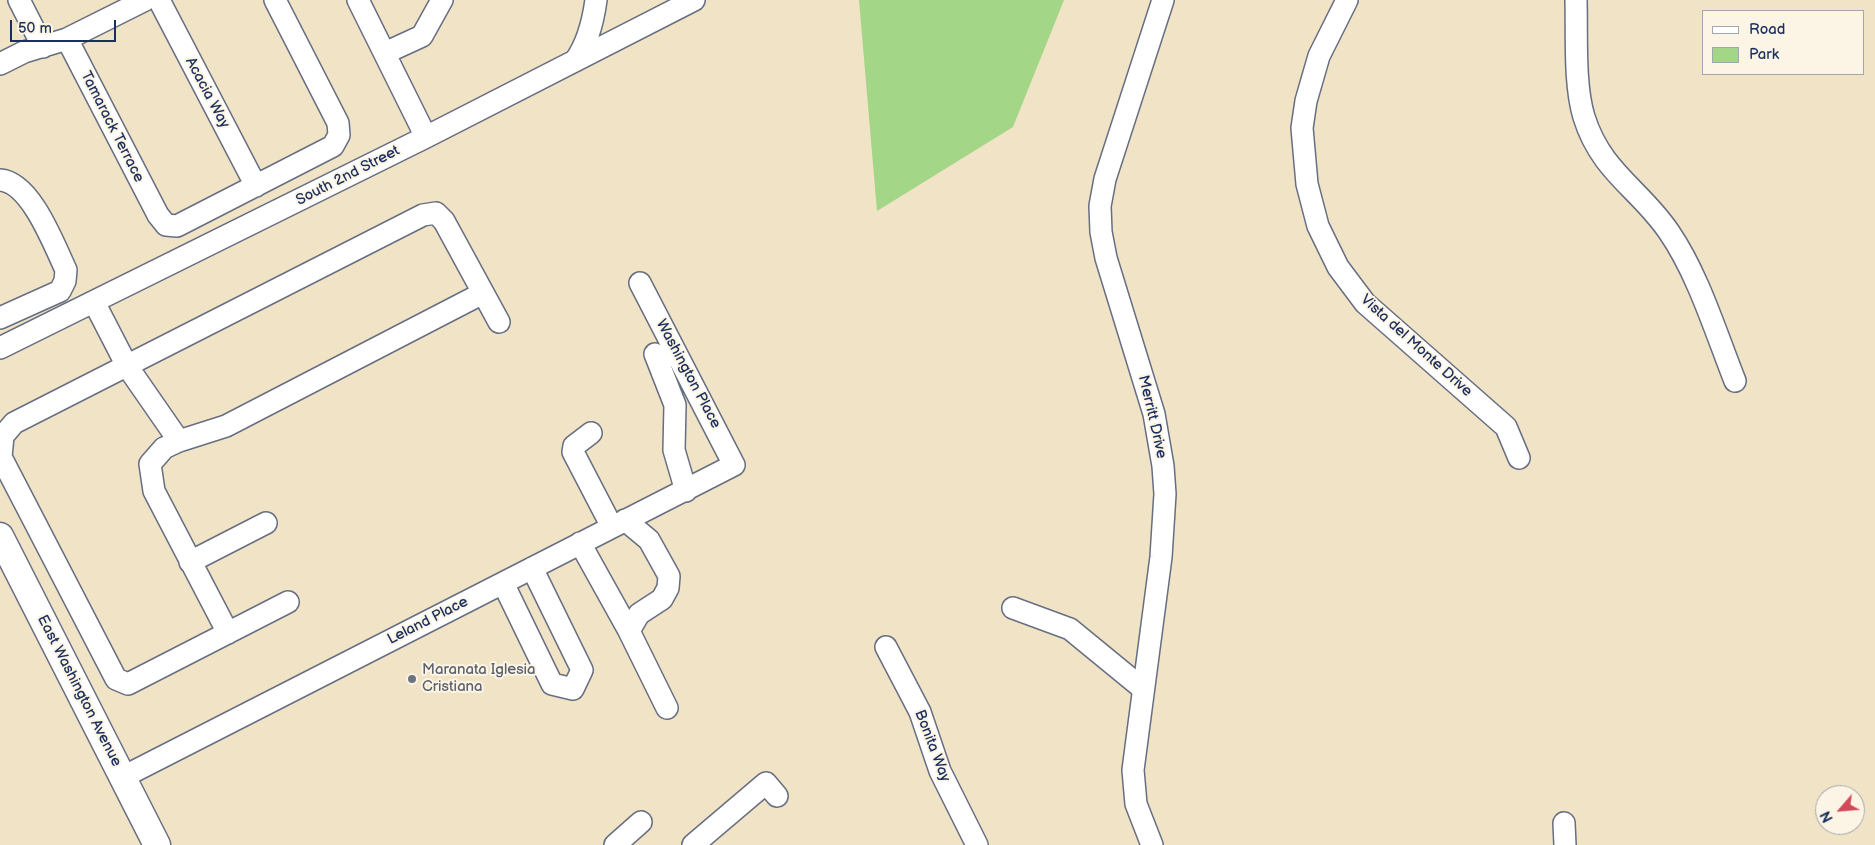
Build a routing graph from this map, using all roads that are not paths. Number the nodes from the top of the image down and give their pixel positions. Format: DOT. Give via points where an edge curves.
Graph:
graph roads {
  1 [pos="18,0"];
  2 [pos="159,0"];
  3 [pos="275,0"];
  4 [pos="358,0"];
  5 [pos="442,0"];
  6 [pos="596,0"];
  7 [pos="694,0"];
  8 [pos="1163,0"];
  9 [pos="1347,0"];
  10 [pos="1576,0"];
  11 [pos="136,2"];
  12 [pos="67,40"];
  13 [pos="43,47"];
  14 [pos="385,53"];
  15 [pos="575,61"];
  16 [pos="0,64"];
  17 [pos="426,137"];
  18 [pos="0,180"];
  19 [pos="256,186"];
  20 [pos="640,284"];
  21 [pos="482,293"];
  22 [pos="94,302"];
  23 [pos="0,318"];
  24 [pos="498,322"];
  25 [pos="0,348"];
  26 [pos="655,354"];
  27 [pos="127,366"];
  28 [pos="1735,381"];
  29 [pos="591,433"];
  30 [pos="179,441"];
  31 [pos="1518,458"];
  32 [pos="734,465"];
  33 [pos="686,491"];
  34 [pos="266,523"];
  35 [pos="619,523"];
  36 [pos="0,536"];
  37 [pos="580,543"];
  38 [pos="190,562"];
  39 [pos="532,568"];
  40 [pos="503,583"];
  41 [pos="288,602"];
  42 [pos="1012,608"];
  43 [pos="629,631"];
  44 [pos="228,633"];
  45 [pos="886,647"];
  46 [pos="1142,688"];
  47 [pos="666,708"];
  48 [pos="123,777"];
  49 [pos="777,796"];
  50 [pos="641,822"];
  51 [pos="1564,823"];
  52 [pos="157,845"];
  53 [pos="615,845"];
  54 [pos="693,845"];
  55 [pos="977,845"];
  56 [pos="1152,845"];
  57 [pos="1565,845"];
  1 -- 13 [label="street"];
  2 -- 19 [label="street, Acacia Way"];
  3 -- 19 [label="street" via="338,123 339,135 333,146"];
  4 -- 14 [label="street"];
  5 -- 14 [label="street" via="422,36"];
  6 -- 15 [label="street" via="594,19 583,50"];
  7 -- 15 [label="street, South 2nd Street"];
  8 -- 46 [label="street, Merritt Drive" via="1105,179 1100,212 1104,252 1154,414 1163,466 1165,494 1161,557"];
  9 -- 31 [label="street, Vista del Monte Drive" via="1319,56 1302,128 1307,184 1318,226 1338,267 1365,303 1506,427"];
  10 -- 28 [label="street" via="1580,98 1589,132 1608,166 1670,232 1690,269"];
  11 -- 12 [label="street"];
  12 -- 13 [label="street"];
  12 -- 19 [label="street, Tamarack Terrace" via="166,225 177,226"];
  13 -- 16 [label="street"];
  14 -- 17 [label="street"];
  15 -- 17 [label="street, South 2nd Street"];
  17 -- 22 [label="street, South 2nd Street"];
  18 -- 23 [label="street" via="20,188 29,199 66,270 60,291"];
  20 -- 32 [label="street, Washington Place"];
  21 -- 24 [label="street"];
  21 -- 27 [label="street" via="444,221 436,213 423,214"];
  21 -- 30 [label="street" via="226,426"];
  22 -- 25 [label="street, South 2nd Street"];
  22 -- 27 [label="street"];
  26 -- 33 [label="street" via="675,404 674,450"];
  27 -- 30 [label="street"];
  27 -- 44 [label="street" via="14,423 3,436 2,457 116,679 128,684"];
  29 -- 35 [label="street" via="574,446 573,452"];
  30 -- 38 [label="street" via="164,448 150,464 154,491"];
  32 -- 33 [label="street, Leland Place"];
  33 -- 35 [label="street, Leland Place"];
  34 -- 38 [label="street"];
  35 -- 37 [label="street, Leland Place"];
  35 -- 43 [label="street" via="649,540 669,576 668,588 662,599 639,614"];
  36 -- 48 [label="main road, East Washington Avenue"];
  37 -- 39 [label="street, Leland Place"];
  37 -- 43 [label="street"];
  38 -- 44 [label="street"];
  39 -- 40 [label="street, Leland Place"];
  39 -- 40 [label="street" via="582,670 573,688 552,684"];
  40 -- 48 [label="street, Leland Place"];
  41 -- 44 [label="street"];
  42 -- 46 [label="street" via="1070,629"];
  43 -- 47 [label="street"];
  45 -- 55 [label="street, Bonita Way" via="920,712 940,771"];
  46 -- 56 [label="street, Merritt Drive" via="1134,787 1141,820"];
  48 -- 52 [label="main road, East Washington Avenue"];
  49 -- 54 [label="street" via="766,783"];
  50 -- 53 [label="street"];
  51 -- 57 [label="street"];
}
